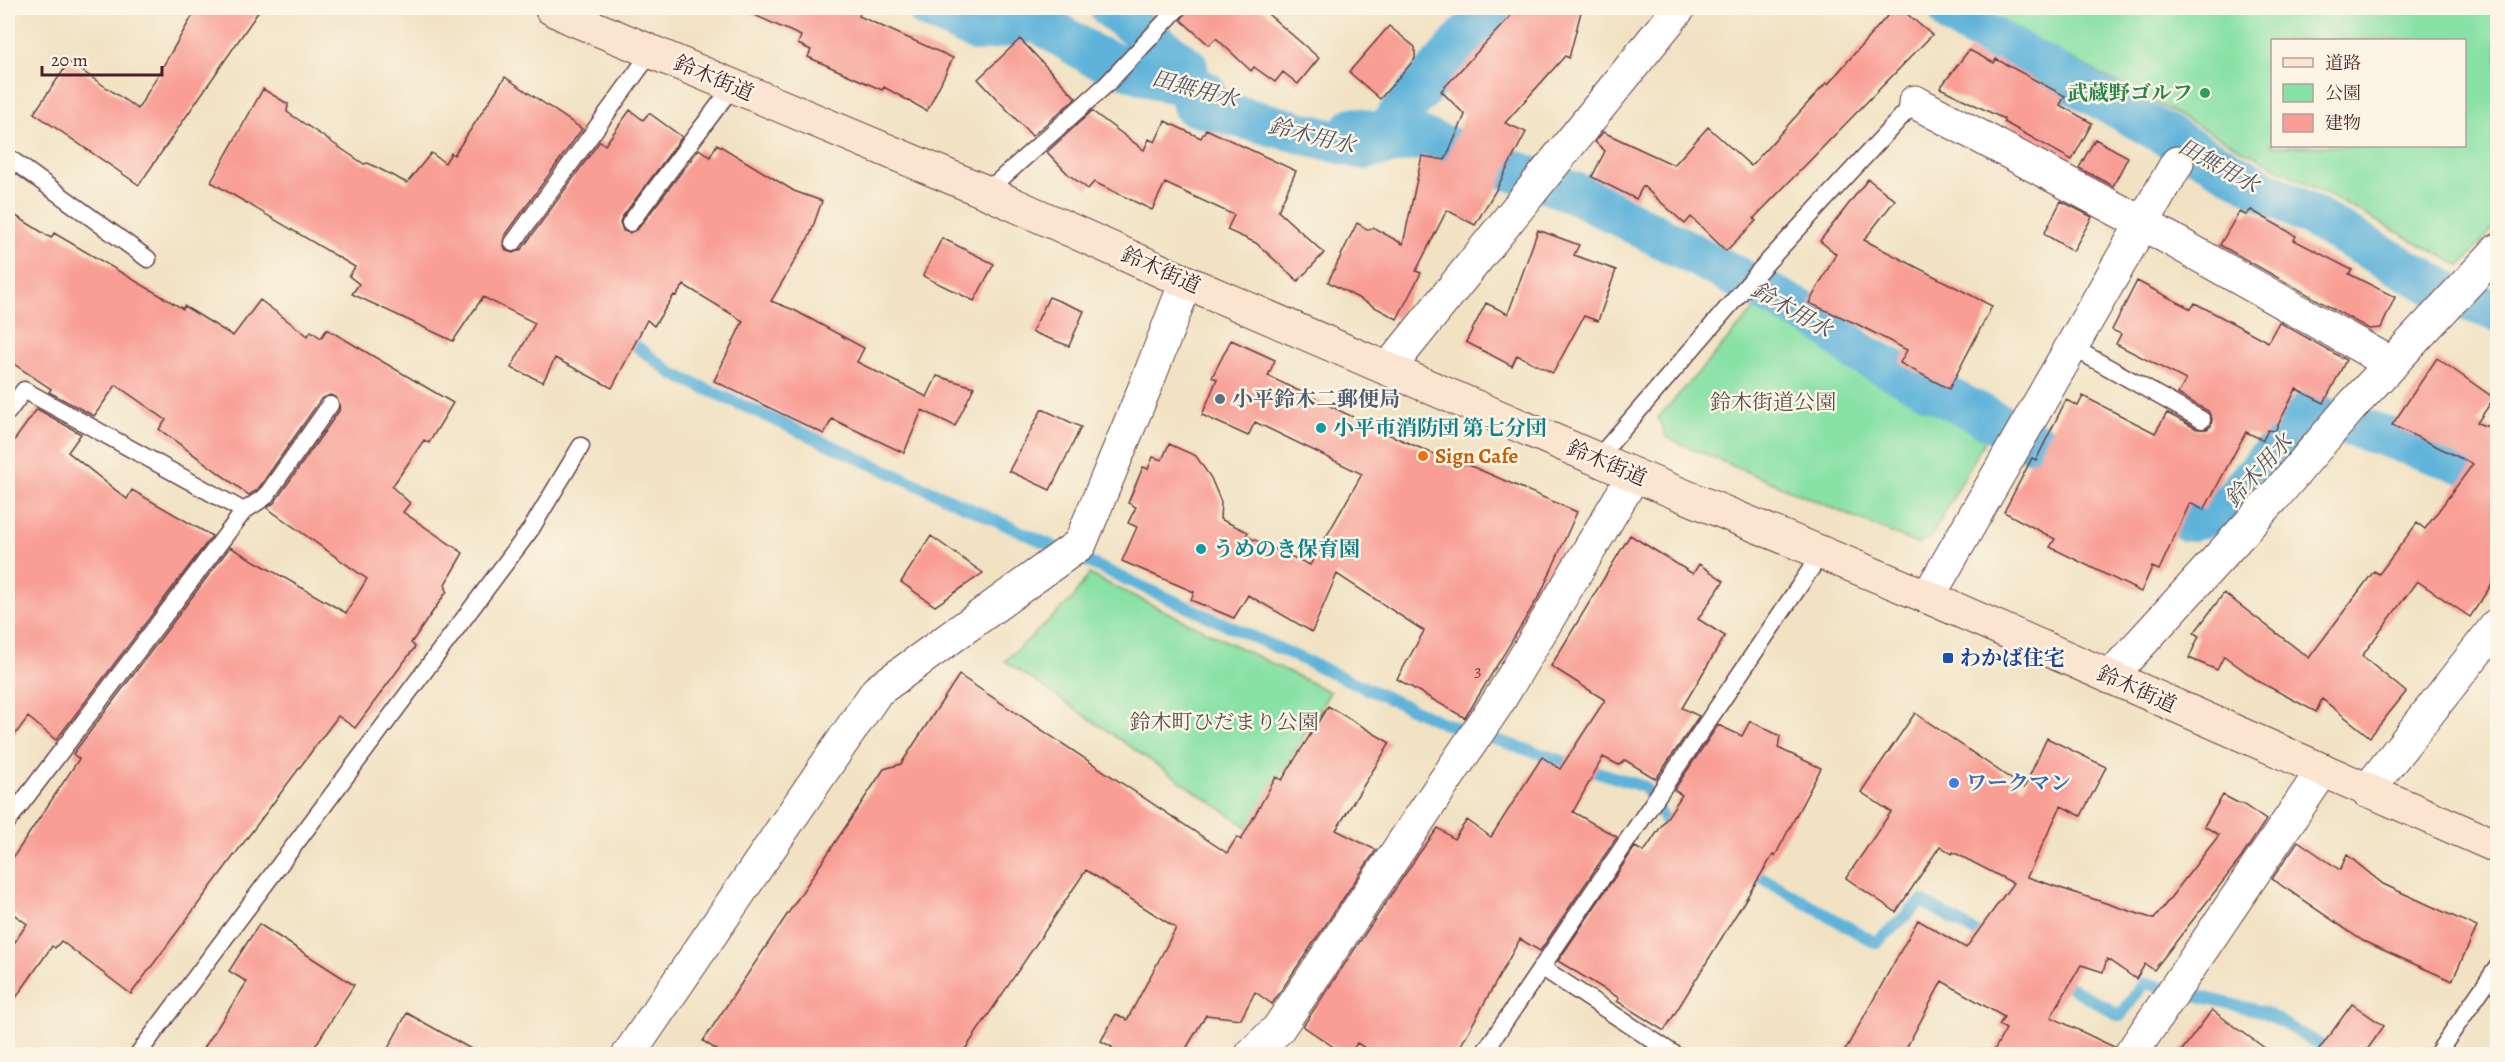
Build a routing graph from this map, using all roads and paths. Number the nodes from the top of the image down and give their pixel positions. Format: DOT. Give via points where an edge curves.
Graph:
graph roads {
  1 [pos="551,8"];
  2 [pos="1178,8"];
  3 [pos="1679,8"];
  4 [pos="652,51"];
  5 [pos="733,86"];
  6 [pos="1915,102"];
  7 [pos="8,157"];
  8 [pos="2177,163"];
  9 [pos="986,192"];
  10 [pos="630,223"];
  11 [pos="2142,223"];
  12 [pos="513,243"];
  13 [pos="2498,250"];
  14 [pos="148,259"];
  15 [pos="1186,282"];
  16 [pos="2072,347"];
  17 [pos="2392,364"];
  18 [pos="1388,369"];
  19 [pos="330,405"];
  20 [pos="9,407"];
  21 [pos="2202,420"];
  22 [pos="581,446"];
  23 [pos="1597,459"];
  24 [pos="1634,475"];
  25 [pos="244,511"];
  26 [pos="1821,554"];
  27 [pos="1928,597"];
  28 [pos="2498,624"];
  29 [pos="2110,676"];
  30 [pos="2323,770"];
  31 [pos="2367,791"];
  32 [pos="8,821"];
  33 [pos="2498,847"];
  34 [pos="2498,966"];
  35 [pos="1541,967"];
  36 [pos="138,1054"];
  37 [pos="629,1054"];
  38 [pos="1252,1054"];
  39 [pos="1483,1054"];
  40 [pos="1674,1054"];
  41 [pos="2131,1054"];
  42 [pos="2438,1054"];
  1 -- 4 [label="main road, 鈴木街道"];
  2 -- 9 [label="lane" via="1107,84"];
  3 -- 18 [label="street"];
  4 -- 5 [label="main road, 鈴木街道"];
  4 -- 12 [label="lane"];
  5 -- 9 [label="main road, 鈴木街道"];
  5 -- 10 [label="lane"];
  6 -- 11 [label="street"];
  6 -- 23 [label="lane" via="1760,270"];
  7 -- 14 [label="lane"];
  8 -- 11 [label="street"];
  9 -- 15 [label="main road, 鈴木街道"];
  11 -- 16 [label="street"];
  11 -- 17 [label="street"];
  13 -- 17 [label="street"];
  15 -- 18 [label="main road, 鈴木街道"];
  15 -- 37 [label="street" via="1080,544 877,691"];
  16 -- 21 [label="lane"];
  16 -- 27 [label="street"];
  17 -- 29 [label="street"];
  18 -- 23 [label="main road, 鈴木街道"];
  19 -- 25 [label="lane" via="265,497"];
  20 -- 25 [label="lane" via="24,390"];
  22 -- 36 [label="lane" via="531,529"];
  23 -- 24 [label="main road, 鈴木街道"];
  24 -- 26 [label="main road, 鈴木街道"];
  24 -- 38 [label="street" via="1498,702 1278,1029"];
  25 -- 32 [label="lane"];
  26 -- 27 [label="main road, 鈴木街道"];
  26 -- 35 [label="lane"];
  27 -- 29 [label="main road, 鈴木街道"];
  28 -- 31 [label="street"];
  29 -- 30 [label="main road, 鈴木街道"];
  30 -- 31 [label="main road, 鈴木街道"];
  30 -- 41 [label="street"];
  31 -- 33 [label="main road, 鈴木街道"];
  34 -- 42 [label="lane"];
  35 -- 39 [label="lane"];
  35 -- 40 [label="lane"];
}
